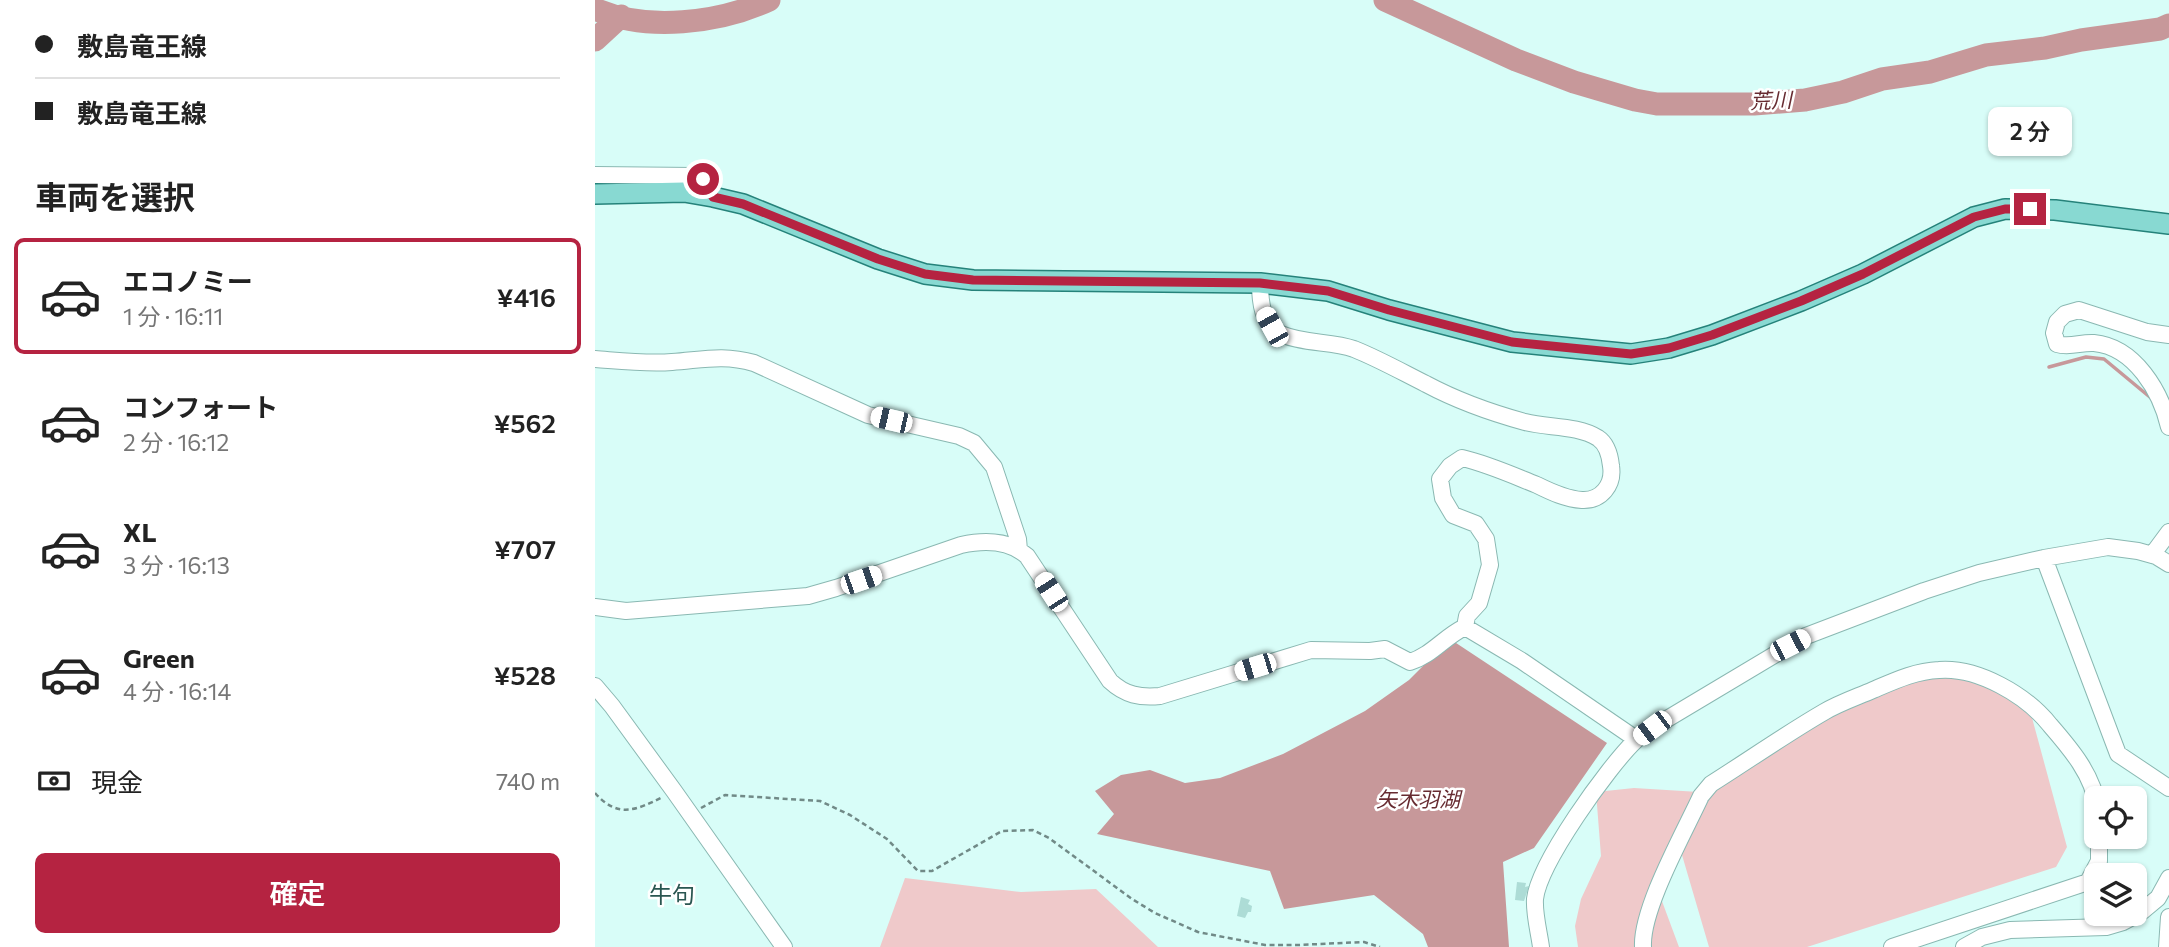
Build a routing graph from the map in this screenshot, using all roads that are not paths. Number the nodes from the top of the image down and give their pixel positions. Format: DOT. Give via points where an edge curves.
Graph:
graph roads {
  1 [pos="595,175"];
  2 [pos="595,194"];
  3 [pos="713,197"];
  4 [pos="2169,225"];
  5 [pos="1260,283"];
  6 [pos="2169,335"];
  7 [pos="595,359"];
  8 [pos="2169,427"];
  9 [pos="2169,533"];
  10 [pos="1020,550"];
  11 [pos="2152,555"];
  12 [pos="2044,558"];
  13 [pos="2169,564"];
  14 [pos="595,607"];
  15 [pos="1465,627"];
  16 [pos="595,686"];
  17 [pos="1636,739"];
  18 [pos="2091,786"];
  19 [pos="2169,788"];
  20 [pos="2099,849"];
  21 [pos="2169,878"];
  22 [pos="2039,899"];
  23 [pos="2169,918"];
  24 [pos="2047,929"];
  25 [pos="784,947"];
  26 [pos="1541,947"];
  27 [pos="1643,947"];
  28 [pos="1892,947"];
  29 [pos="1964,947"];
  30 [pos="2167,947"];
  1 -- 3 [label="street" via="694,176 703,179"];
  2 -- 3 [label="main road" via="684,192"];
  3 -- 5 [label="main road" via="743,204 925,274 973,280"];
  4 -- 5 [label="main road" via="2055,210 2005,209 1974,217 1801,301 1712,335 1631,354 1512,342 1328,291"];
  5 -- 15 [label="street" via="1264,314 1282,334 1352,348 1472,404 1526,422 1581,432 1599,439 1608,450 1611,483 1602,495 1585,500 1568,498 1479,462 1462,458 1450,466 1440,479 1443,498 1453,515 1476,524 1486,539 1490,565 1479,603 1467,616"];
  6 -- 8 [label="street" via="2079,310 2065,314 2054,333 2057,344 2110,346 2133,362 2151,382"];
  7 -- 10 [label="street" via="741,359 868,415 959,436 974,443 994,467"];
  9 -- 11 [label="street"];
  10 -- 14 [label="street" via="979,541 808,596 626,611"];
  10 -- 15 [label="street" via="1110,681 1138,697 1160,696 1311,650 1385,649 1410,662 1425,657"];
  11 -- 12 [label="street" via="2108,547"];
  11 -- 13 [label="street"];
  12 -- 17 [label="street" via="1960,579 1806,636"];
  12 -- 19 [label="street" via="2118,754"];
  15 -- 17 [label="street"];
  16 -- 25 [label="street"];
  17 -- 26 [label="street" via="1562,839 1540,882 1535,899"];
  18 -- 27 [label="street" via="2074,754 2043,716 1991,680 1942,669 1910,675 1826,710 1711,783 1651,904"];
  20 -- 22 [label="street" via="2099,861 2088,882"];
  21 -- 24 [label="street" via="2158,898 2123,922"];
  22 -- 24 [label="street"];
  22 -- 28 [label="street"];
  23 -- 30 [label="street"];
  24 -- 29 [label="street" via="2010,930"];
}
